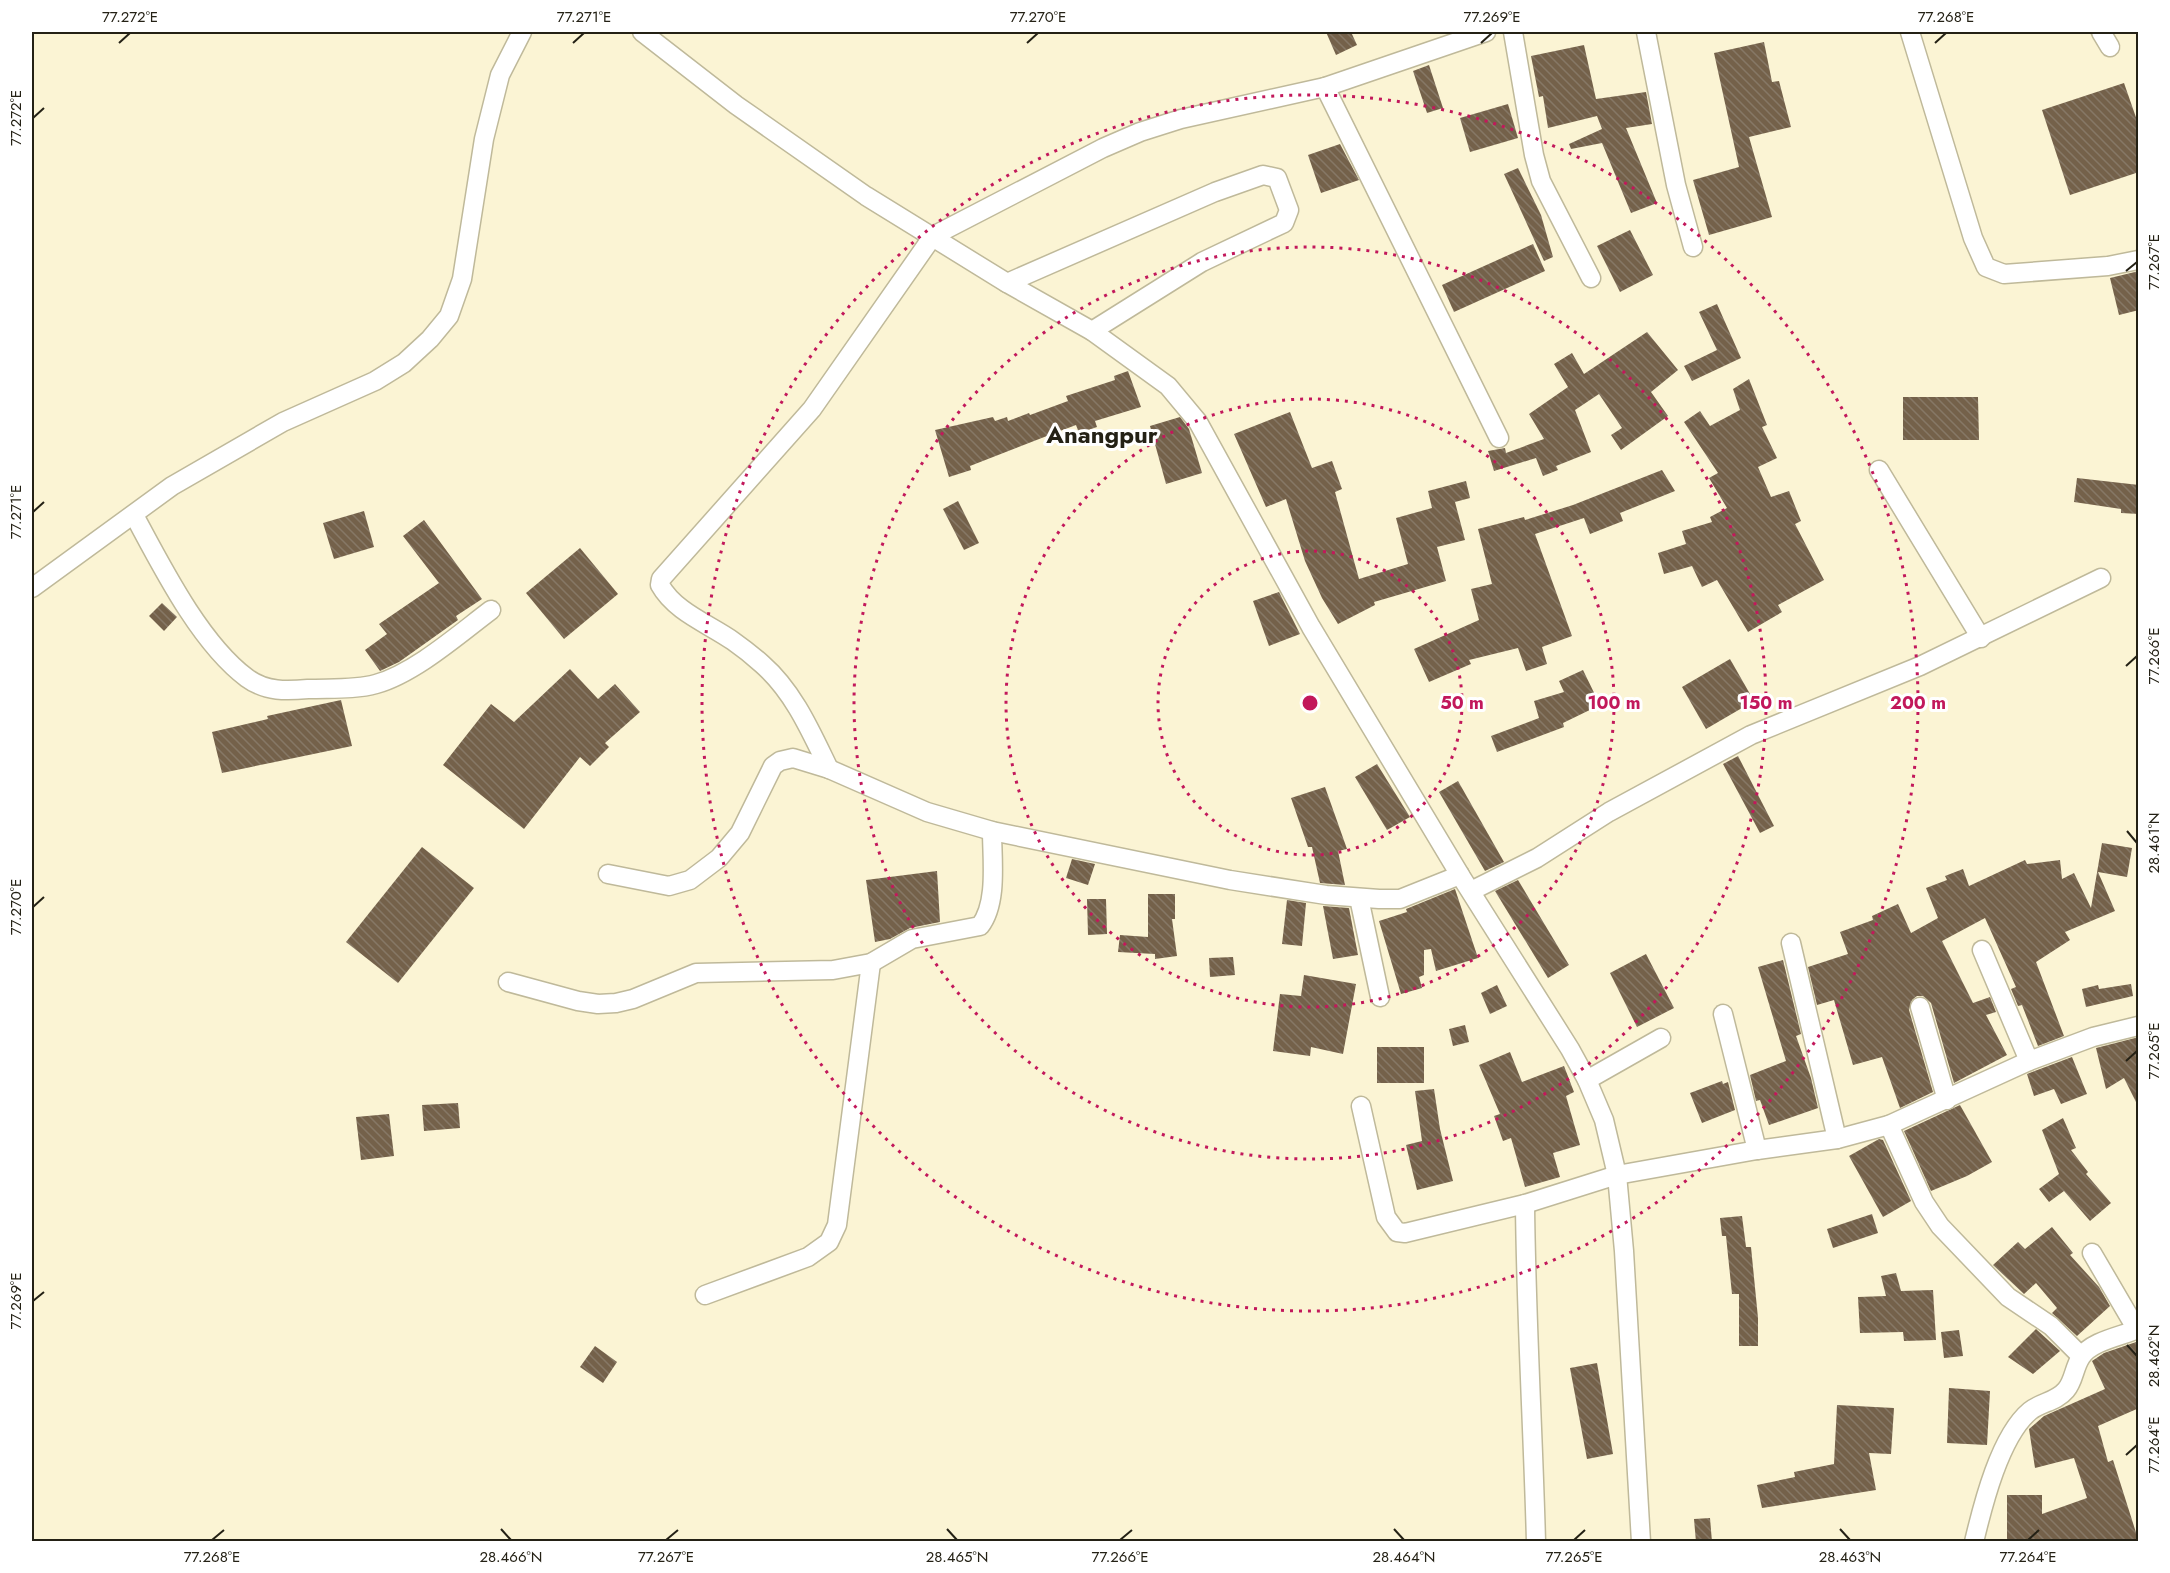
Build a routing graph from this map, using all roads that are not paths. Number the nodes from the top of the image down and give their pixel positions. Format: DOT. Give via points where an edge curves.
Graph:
graph roads {
  1 [pos="522,32"];
  2 [pos="642,32"];
  3 [pos="1486,32"];
  4 [pos="1513,32"];
  5 [pos="1646,32"];
  6 [pos="1910,32"];
  7 [pos="1325,87"];
  8 [pos="933,236"];
  9 [pos="1693,247"];
  10 [pos="2139,260"];
  11 [pos="1591,278"];
  12 [pos="1007,283"];
  13 [pos="1092,331"];
  14 [pos="1499,438"];
  15 [pos="1879,470"];
  16 [pos="134,515"];
  17 [pos="2101,578"];
  18 [pos="32,588"];
  19 [pos="491,610"];
  20 [pos="1981,638"];
  21 [pos="829,769"];
  22 [pos="992,831"];
  23 [pos="608,874"];
  24 [pos="1460,875"];
  25 [pos="1471,891"];
  26 [pos="1359,898"];
  27 [pos="1791,943"];
  28 [pos="1982,950"];
  29 [pos="871,963"];
  30 [pos="508,982"];
  31 [pos="1380,997"];
  32 [pos="1920,1007"];
  33 [pos="1724,1014"];
  34 [pos="2139,1026"];
  35 [pos="1661,1038"];
  36 [pos="2029,1061"];
  37 [pos="1587,1080"];
  38 [pos="1947,1100"];
  39 [pos="1361,1106"];
  40 [pos="1889,1125"];
  41 [pos="1837,1139"];
  42 [pos="1757,1150"];
  43 [pos="1617,1175"];
  44 [pos="1525,1204"];
  45 [pos="2092,1253"];
  46 [pos="705,1295"];
  47 [pos="2138,1330"];
  48 [pos="2081,1356"];
  49 [pos="1536,1542"];
  50 [pos="1641,1542"];
  51 [pos="1974,1542"];
  1 -- 16 [label="street" via="500,75 484,140 462,279 449,316 404,363 375,381 283,422 172,486"];
  2 -- 8 [label="street" via="736,105 866,196"];
  3 -- 7 [label="street"];
  4 -- 11 [label="street" via="1541,181"];
  5 -- 9 [label="street" via="1676,185"];
  6 -- 10 [label="street" via="1965,215 1986,267 2004,274"];
  7 -- 8 [label="street" via="1140,132"];
  7 -- 14 [label="street"];
  8 -- 12 [label="street"];
  8 -- 21 [label="street" via="812,409 661,579 660,585 671,599 734,641 777,679 804,718"];
  12 -- 13 [label="street"];
  12 -- 13 [label="street" via="1215,192 1263,175 1277,178 1289,210 1284,223 1202,262"];
  13 -- 24 [label="street" via="1168,386 1198,422 1294,597"];
  15 -- 20 [label="street"];
  16 -- 18 [label="street"];
  16 -- 19 [label="street" via="166,574 222,654 248,679 267,689 376,684 421,660"];
  17 -- 20 [label="street"];
  20 -- 25 [label="street" via="1866,691 1751,735 1609,812 1537,858"];
  21 -- 22 [label="street" via="927,812"];
  21 -- 23 [label="street" via="793,758 773,766 740,833 719,858 690,880 669,886"];
  22 -- 26 [label="street" via="1230,880"];
  22 -- 29 [label="street" via="988,912 980,926 912,939"];
  24 -- 25 [label="street"];
  24 -- 26 [label="street" via="1400,898"];
  25 -- 37 [label="street"];
  26 -- 31 [label="street"];
  27 -- 41 [label="street"];
  28 -- 36 [label="street"];
  29 -- 30 [label="street" via="833,970 696,973 633,999 598,1004"];
  29 -- 46 [label="street" via="834,1234 808,1257"];
  32 -- 38 [label="street"];
  33 -- 42 [label="street"];
  34 -- 36 [label="street" via="2093,1036"];
  35 -- 37 [label="street"];
  36 -- 38 [label="street"];
  37 -- 43 [label="street" via="1608,1131"];
  38 -- 40 [label="street"];
  39 -- 44 [label="street" via="1381,1203 1390,1226 1397,1232"];
  40 -- 41 [label="street"];
  40 -- 48 [label="street" via="1924,1202 1940,1226 2008,1297 2051,1326"];
  41 -- 42 [label="street"];
  42 -- 43 [label="street"];
  43 -- 44 [label="street"];
  43 -- 50 [label="street"];
  44 -- 49 [label="street"];
  45 -- 47 [label="street"];
  47 -- 48 [label="street" via="2092,1347"];
  48 -- 51 [label="street" via="2065,1391 2031,1410 2014,1431 1985,1497"];
}
